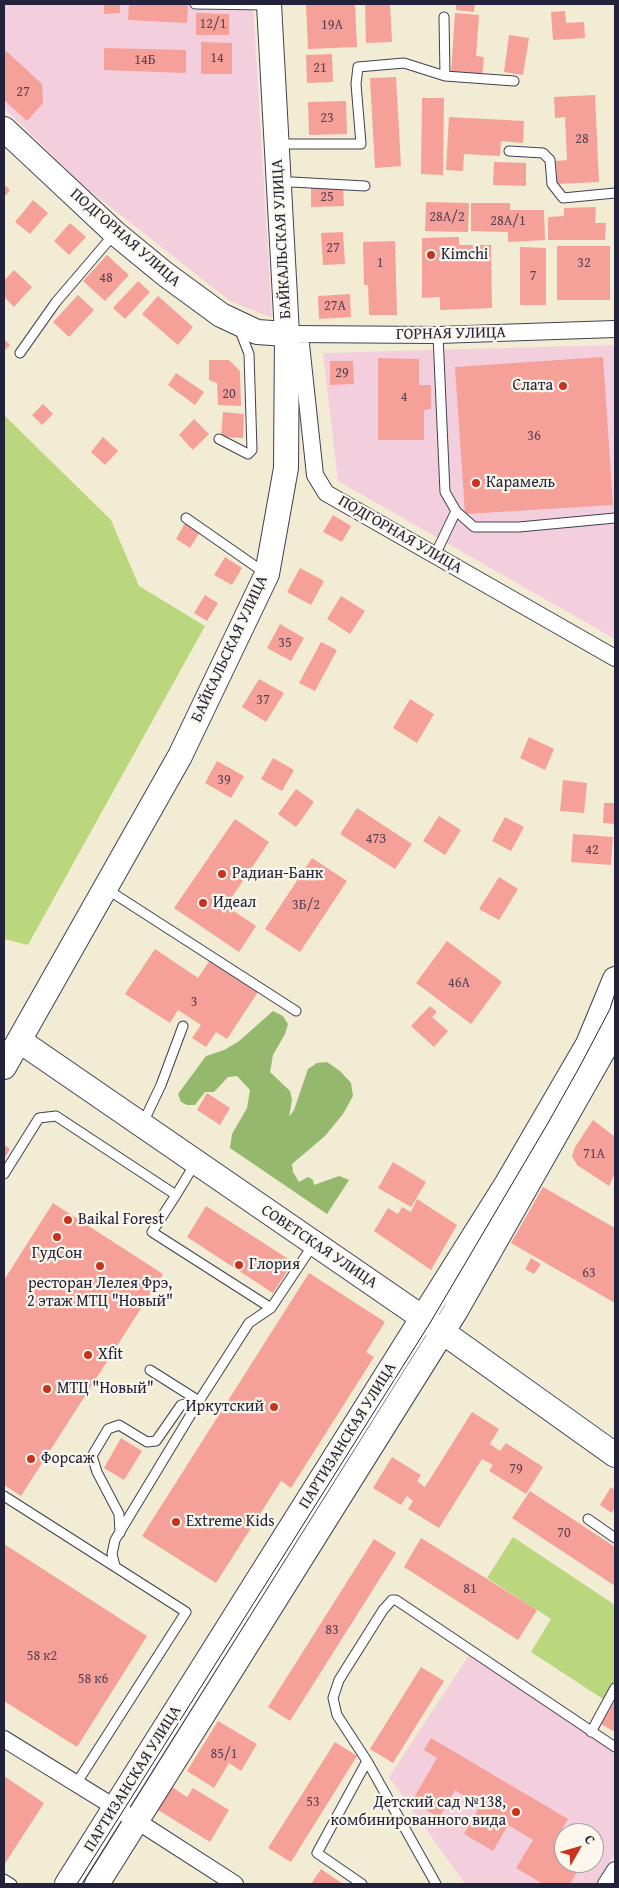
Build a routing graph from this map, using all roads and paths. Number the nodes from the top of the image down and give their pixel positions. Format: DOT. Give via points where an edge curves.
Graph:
graph roads {
  1 [pos="195,4"];
  2 [pos="269,4"];
  3 [pos="444,17"];
  4 [pos="445,76"];
  5 [pos="514,81"];
  6 [pos="4,129"];
  7 [pos="278,144"];
  8 [pos="509,151"];
  9 [pos="280,184"];
  10 [pos="365,186"];
  11 [pos="615,193"];
  12 [pos="115,233"];
  13 [pos="237,323"];
  14 [pos="615,329"];
  15 [pos="293,334"];
  16 [pos="438,335"];
  17 [pos="20,353"];
  18 [pos="219,439"];
  19 [pos="456,511"];
  20 [pos="186,518"];
  21 [pos="615,518"];
  22 [pos="435,555"];
  23 [pos="267,574"];
  24 [pos="615,658"];
  25 [pos="105,888"];
  26 [pos="615,980"];
  27 [pos="296,1011"];
  28 [pos="615,1022"];
  29 [pos="183,1026"];
  30 [pos="20,1041"];
  31 [pos="4,1067"];
  32 [pos="141,1125"];
  33 [pos="196,1162"];
  34 [pos="4,1174"];
  35 [pos="176,1195"];
  36 [pos="314,1244"];
  37 [pos="271,1308"];
  38 [pos="421,1317"];
  39 [pos="442,1331"];
  40 [pos="150,1370"];
  41 [pos="199,1401"];
  42 [pos="615,1455"];
  43 [pos="4,1496"];
  44 [pos="588,1519"];
  45 [pos="120,1533"];
  46 [pos="615,1538"];
  47 [pos="115,1566"];
  48 [pos="615,1688"];
  49 [pos="590,1732"];
  50 [pos="4,1739"];
  51 [pos="615,1747"];
  52 [pos="367,1761"];
  53 [pos="76,1784"];
  54 [pos="115,1807"];
  55 [pos="137,1821"];
  56 [pos="615,1870"];
  57 [pos="4,1879"];
  58 [pos="12,1884"];
  59 [pos="66,1884"];
  60 [pos="97,1884"];
  61 [pos="235,1884"];
  62 [pos="362,1884"];
  63 [pos="436,1884"];
  64 [pos="606,1884"];
  1 -- 2 [label="lane"];
  2 -- 7 [label="street, БАЙКАЛЬСКАЯ УЛИЦА"];
  3 -- 4 [label="lane"];
  4 -- 5 [label="lane"];
  4 -- 7 [label="lane" via="404,63 358,67 356,84 361,144"];
  6 -- 12 [label="street, ПОДГОРНАЯ УЛИЦА"];
  7 -- 9 [label="street, БАЙКАЛЬСКАЯ УЛИЦА"];
  8 -- 11 [label="lane" via="543,153 550,160 552,184 563,198"];
  9 -- 10 [label="lane"];
  9 -- 15 [label="street, БАЙКАЛЬСКАЯ УЛИЦА"];
  12 -- 13 [label="street, ПОДГОРНАЯ УЛИЦА" via="186,290"];
  12 -- 17 [label="lane" via="56,302"];
  13 -- 15 [label="street, ПОДГОРНАЯ УЛИЦА" via="257,332"];
  13 -- 18 [label="lane" via="249,354 252,450 248,454"];
  14 -- 16 [label="street, ГОРНАЯ УЛИЦА"];
  15 -- 16 [label="street, ГОРНАЯ УЛИЦА"];
  15 -- 22 [label="street, ПОДГОРНАЯ УЛИЦА" via="318,481 326,493"];
  15 -- 23 [label="street, БАЙКАЛЬСКАЯ УЛИЦА" via="286,468"];
  16 -- 19 [label="lane" via="445,492"];
  19 -- 21 [label="lane" via="474,527 519,527"];
  19 -- 22 [label="lane"];
  20 -- 23 [label="lane"];
  22 -- 24 [label="street, ПОДГОРНАЯ УЛИЦА"];
  23 -- 25 [label="street, БАЙКАЛЬСКАЯ УЛИЦА" via="180,756"];
  25 -- 27 [label="lane"];
  25 -- 30 [label="street, БАЙКАЛЬСКАЯ УЛИЦА"];
  26 -- 38 [label="street, ПАРТИЗАНСКАЯ УЛИЦА" via="588,1044 506,1185"];
  28 -- 39 [label="street, ПАРТИЗАНСКАЯ УЛИЦА" via="607,1044"];
  29 -- 32 [label="lane" via="161,1085"];
  30 -- 31 [label="street, БАЙКАЛЬСКАЯ УЛИЦА"];
  30 -- 32 [label="street, СОВЕТСКАЯ УЛИЦА"];
  32 -- 33 [label="street, СОВЕТСКАЯ УЛИЦА"];
  33 -- 35 [label="lane"];
  33 -- 36 [label="street, СОВЕТСКАЯ УЛИЦА"];
  34 -- 35 [label="lane" via="39,1118 56,1116"];
  35 -- 37 [label="lane" via="152,1232"];
  36 -- 37 [label="lane"];
  36 -- 38 [label="street, СОВЕТСКАЯ УЛИЦА"];
  37 -- 41 [label="lane" via="249,1323"];
  38 -- 39 [label="street, СОВЕТСКАЯ УЛИЦА"];
  38 -- 54 [label="street, ПАРТИЗАНСКАЯ УЛИЦА"];
  39 -- 42 [label="street, СОВЕТСКАЯ УЛИЦА"];
  39 -- 55 [label="street, ПАРТИЗАНСКАЯ УЛИЦА"];
  40 -- 41 [label="lane"];
  41 -- 45 [label="lane"];
  41 -- 45 [label="lane" via="181,1405 156,1441 148,1442 119,1425 108,1429 92,1456 119,1514"];
  43 -- 47 [label="lane"];
  44 -- 46 [label="lane"];
  45 -- 47 [label="lane" via="112,1554"];
  47 -- 53 [label="lane" via="186,1612"];
  48 -- 49 [label="lane"];
  49 -- 51 [label="lane"];
  49 -- 52 [label="lane" via="392,1600 339,1680 333,1698 337,1715"];
  50 -- 53 [label="street"];
  52 -- 62 [label="lane" via="318,1853"];
  52 -- 63 [label="lane"];
  53 -- 54 [label="street"];
  54 -- 55 [label="street"];
  54 -- 59 [label="street, ПАРТИЗАНСКАЯ УЛИЦА"];
  55 -- 60 [label="street, ПАРТИЗАНСКАЯ УЛИЦА"];
  55 -- 61 [label="street"];
  56 -- 64 [label="street"];
  57 -- 58 [label="lane"];
}
